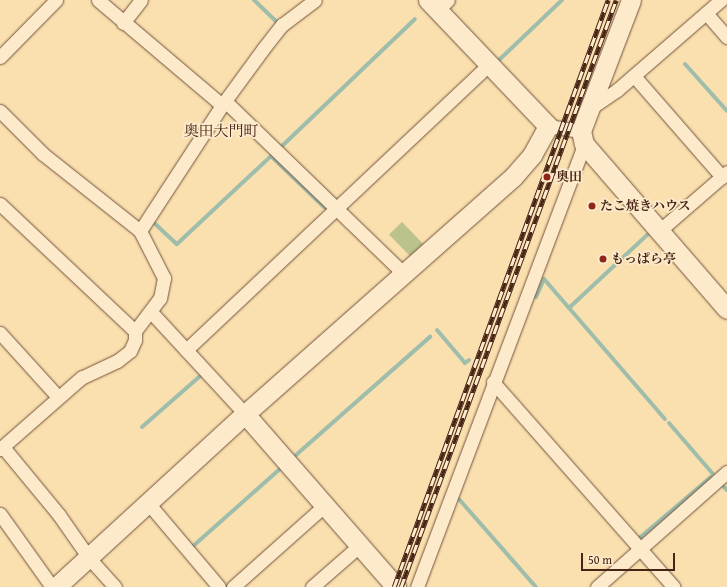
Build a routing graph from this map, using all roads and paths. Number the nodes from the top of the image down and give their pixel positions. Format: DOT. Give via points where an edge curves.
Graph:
graph roads {
  1 [pos="56,0"];
  2 [pos="98,0"];
  3 [pos="141,0"];
  4 [pos="631,0"];
  5 [pos="721,0"];
  6 [pos="307,2"];
  7 [pos="438,3"];
  8 [pos="706,13"];
  9 [pos="123,23"];
  10 [pos="727,37"];
  11 [pos="3,49"];
  12 [pos="489,64"];
  13 [pos="634,76"];
  14 [pos="223,103"];
  15 [pos="592,107"];
  16 [pos="0,110"];
  17 [pos="548,126"];
  18 [pos="583,137"];
  19 [pos="724,175"];
  20 [pos="0,204"];
  21 [pos="336,208"];
  22 [pos="140,230"];
  23 [pos="659,231"];
  24 [pos="404,274"];
  25 [pos="727,309"];
  26 [pos="151,312"];
  27 [pos="135,331"];
  28 [pos="0,333"];
  29 [pos="186,350"];
  30 [pos="493,382"];
  31 [pos="58,398"];
  32 [pos="245,414"];
  33 [pos="1,448"];
  34 [pos="727,472"];
  35 [pos="148,503"];
  36 [pos="324,506"];
  37 [pos="0,514"];
  38 [pos="359,546"];
  39 [pos="640,549"];
  40 [pos="89,558"];
  41 [pos="388,584"];
  42 [pos="52,587"];
  43 [pos="56,587"];
  44 [pos="115,587"];
  45 [pos="219,587"];
  46 [pos="233,587"];
  47 [pos="312,587"];
  48 [pos="417,587"];
  49 [pos="596,587"];
  50 [pos="674,587"];
  1 -- 11 [label="street"];
  2 -- 9 [label="street"];
  3 -- 9 [label="street"];
  4 -- 15 [label="street"];
  5 -- 8 [label="street"];
  6 -- 14 [label="street" via="282,25"];
  7 -- 12 [label="street"];
  8 -- 10 [label="street"];
  8 -- 13 [label="street"];
  9 -- 14 [label="street"];
  12 -- 17 [label="street"];
  12 -- 21 [label="street"];
  13 -- 15 [label="street"];
  13 -- 19 [label="street"];
  14 -- 21 [label="street"];
  14 -- 22 [label="street"];
  15 -- 18 [label="street"];
  16 -- 22 [label="street" via="43,154"];
  17 -- 18 [label="street"];
  17 -- 24 [label="street" via="532,155 513,177"];
  18 -- 23 [label="street"];
  18 -- 30 [label="street"];
  19 -- 23 [label="street"];
  20 -- 27 [label="street"];
  21 -- 24 [label="street"];
  21 -- 29 [label="street"];
  22 -- 26 [label="street" via="164,278 164,288"];
  23 -- 25 [label="street"];
  24 -- 32 [label="street"];
  26 -- 27 [label="street"];
  26 -- 29 [label="street"];
  27 -- 31 [label="street" via="135,340 130,351 117,361 82,377"];
  28 -- 31 [label="street"];
  29 -- 32 [label="street"];
  30 -- 39 [label="street"];
  30 -- 48 [label="street"];
  31 -- 33 [label="street"];
  32 -- 35 [label="street"];
  32 -- 36 [label="street"];
  33 -- 40 [label="street" via="59,515"];
  34 -- 39 [label="street"];
  35 -- 40 [label="street"];
  35 -- 45 [label="street"];
  36 -- 38 [label="street"];
  36 -- 46 [label="street"];
  37 -- 42 [label="street"];
  38 -- 41 [label="street"];
  38 -- 47 [label="street"];
  39 -- 49 [label="street"];
  39 -- 50 [label="street"];
  40 -- 43 [label="street"];
  40 -- 44 [label="street"];
}
